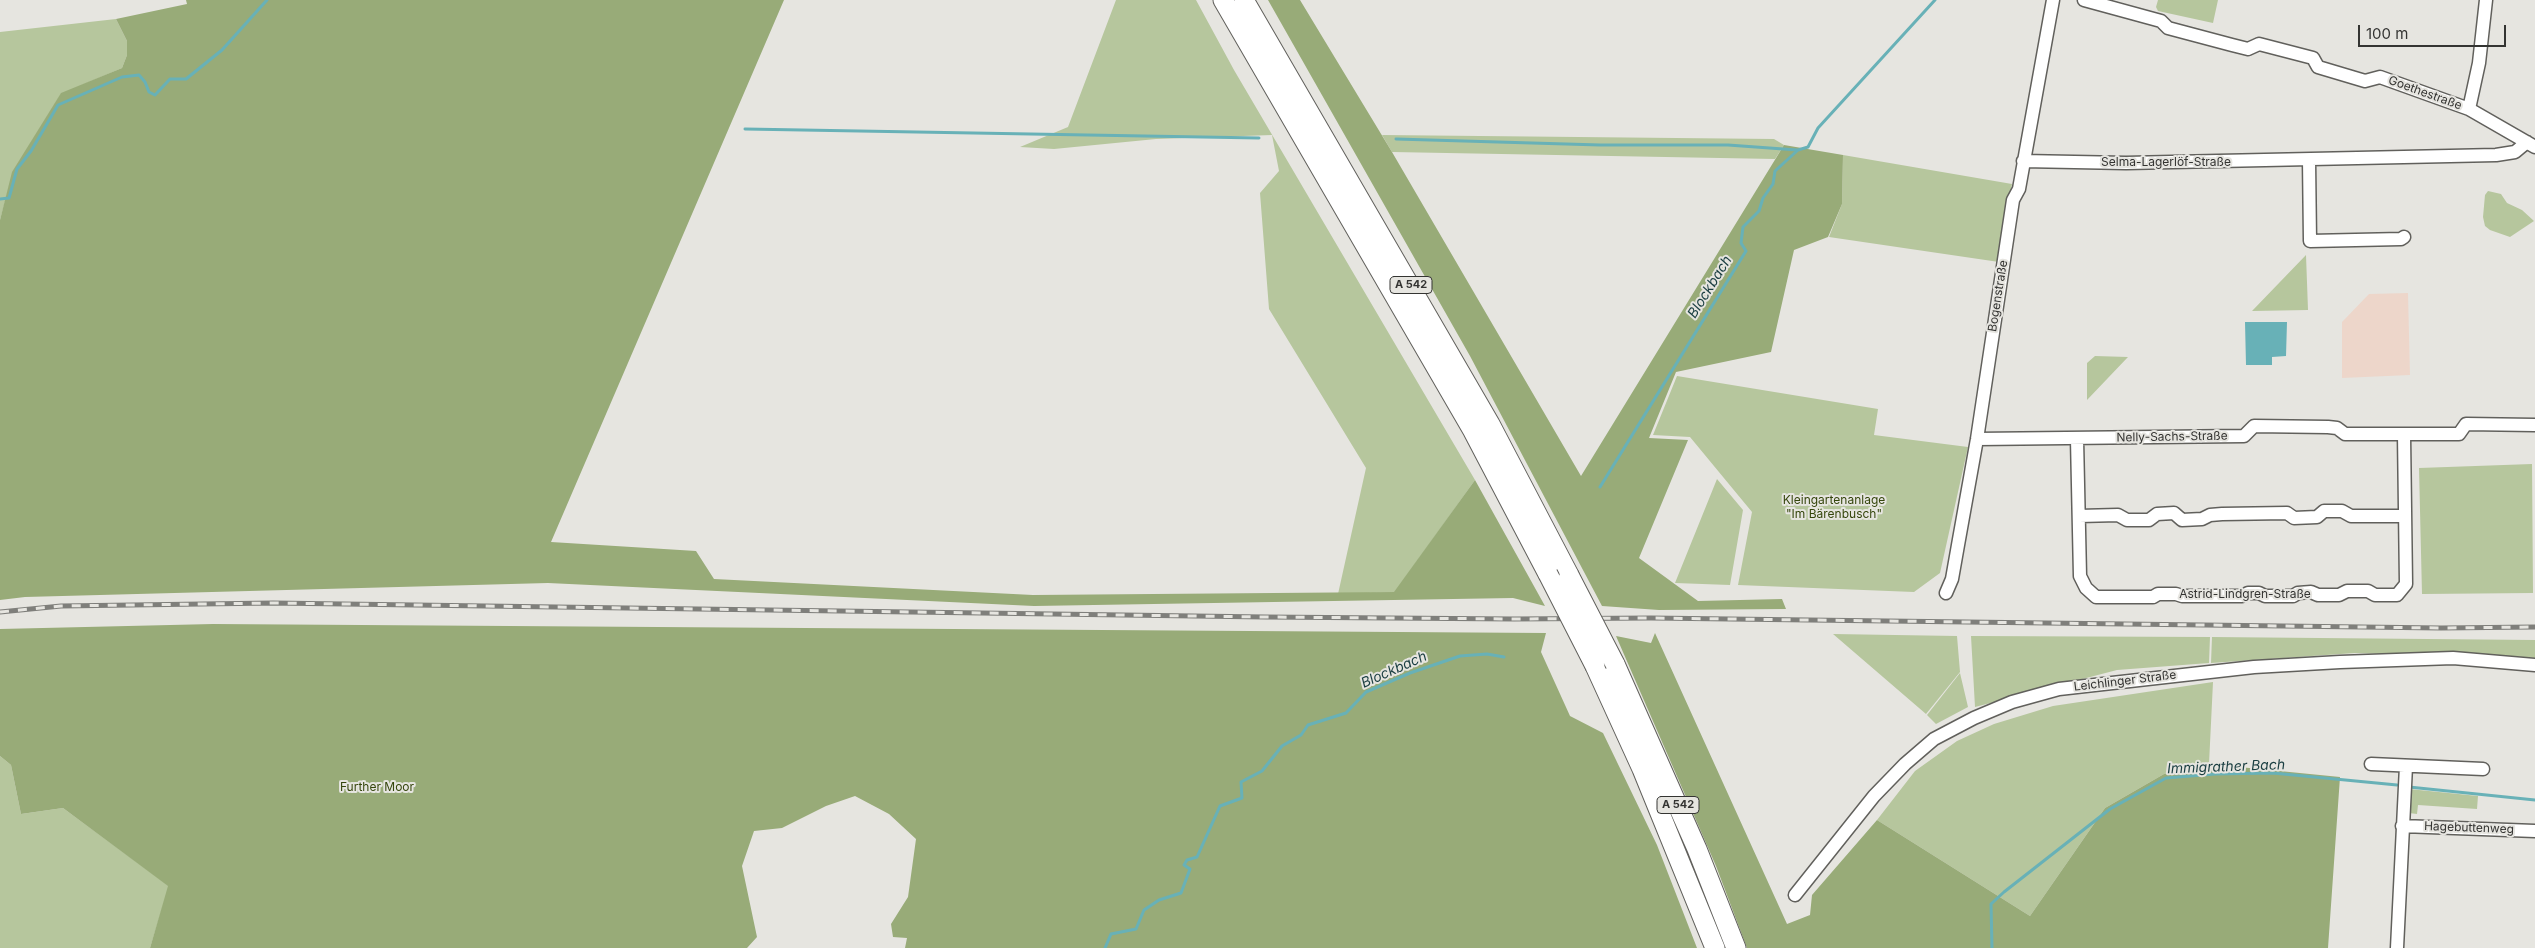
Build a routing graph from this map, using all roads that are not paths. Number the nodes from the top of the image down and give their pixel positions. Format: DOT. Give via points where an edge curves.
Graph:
graph roads {
  1 [pos="1223,0"];
  2 [pos="1244,0"];
  3 [pos="2052,0"];
  4 [pos="2084,0"];
  5 [pos="2486,0"];
  6 [pos="2469,110"];
  7 [pos="2531,144"];
  8 [pos="2309,160"];
  9 [pos="2024,161"];
  10 [pos="2404,236"];
  11 [pos="2535,425"];
  12 [pos="2404,435"];
  13 [pos="2077,439"];
  14 [pos="1976,440"];
  15 [pos="2079,516"];
  16 [pos="2405,516"];
  17 [pos="1946,593"];
  18 [pos="2535,665"];
  19 [pos="2372,764"];
  20 [pos="2406,766"];
  21 [pos="2483,769"];
  22 [pos="2402,826"];
  23 [pos="2535,831"];
  24 [pos="1795,895"];
  25 [pos="1699,904"];
  26 [pos="1707,948"];
  27 [pos="1715,948"];
  28 [pos="1736,948"];
  29 [pos="2398,948"];
  1 -- 25 [label="highway, A 542, bridge" via="1473,431 1594,666"];
  2 -- 28 [label="highway, A 542, bridge" via="1490,424 1570,575 1670,785"];
  3 -- 9 [label="street, Bogenstraße"];
  4 -- 6 [label="street, Goethestraße" via="2162,20 2168,28 2240,47 2248,49 2259,44 2313,58 2318,67 2365,82 2380,77"];
  5 -- 6 [label="street"];
  6 -- 7 [label="street, Goethestraße"];
  7 -- 8 [label="street, Selma-Lagerlöf-Straße" via="2505,155"];
  8 -- 9 [label="street, Selma-Lagerlöf-Straße"];
  8 -- 10 [label="street" via="2310,241 2402,239"];
  9 -- 14 [label="street, Bogenstraße" via="2019,189 2013,200"];
  11 -- 12 [label="street, Nelly-Sachs-Straße" via="2466,424 2459,434"];
  12 -- 13 [label="street, Nelly-Sachs-Straße" via="2345,434 2337,428 2328,427 2254,426 2244,436"];
  12 -- 16 [label="street, Astrid-Lindgren-Straße"];
  13 -- 14 [label="street, Nelly-Sachs-Straße"];
  13 -- 15 [label="street, Astrid-Lindgren-Straße"];
  14 -- 17 [label="street, Bogenstraße" via="1952,579"];
  15 -- 16 [label="street" via="2118,515 2128,520 2149,520 2157,514 2174,513 2182,520 2222,514 2287,513 2294,518 2317,517 2324,511 2342,511 2351,516"];
  15 -- 16 [label="street, Astrid-Lindgren-Straße" via="2080,576 2086,588 2096,597 2153,597 2158,594 2242,596 2248,593 2293,596 2298,592 2311,592 2318,596 2340,595 2347,591 2397,595 2406,584"];
  18 -- 24 [label="street, Leichlinger Straße" via="2452,658 2254,667 2059,689 2012,702 1934,739 1905,764 1874,796"];
  19 -- 20 [label="street"];
  20 -- 21 [label="street"];
  20 -- 22 [label="street"];
  22 -- 23 [label="street, Hagebuttenweg"];
  22 -- 29 [label="street"];
  25 -- 26 [label="highway" via="1702,936"];
  25 -- 27 [label="highway, A 542"];
}
